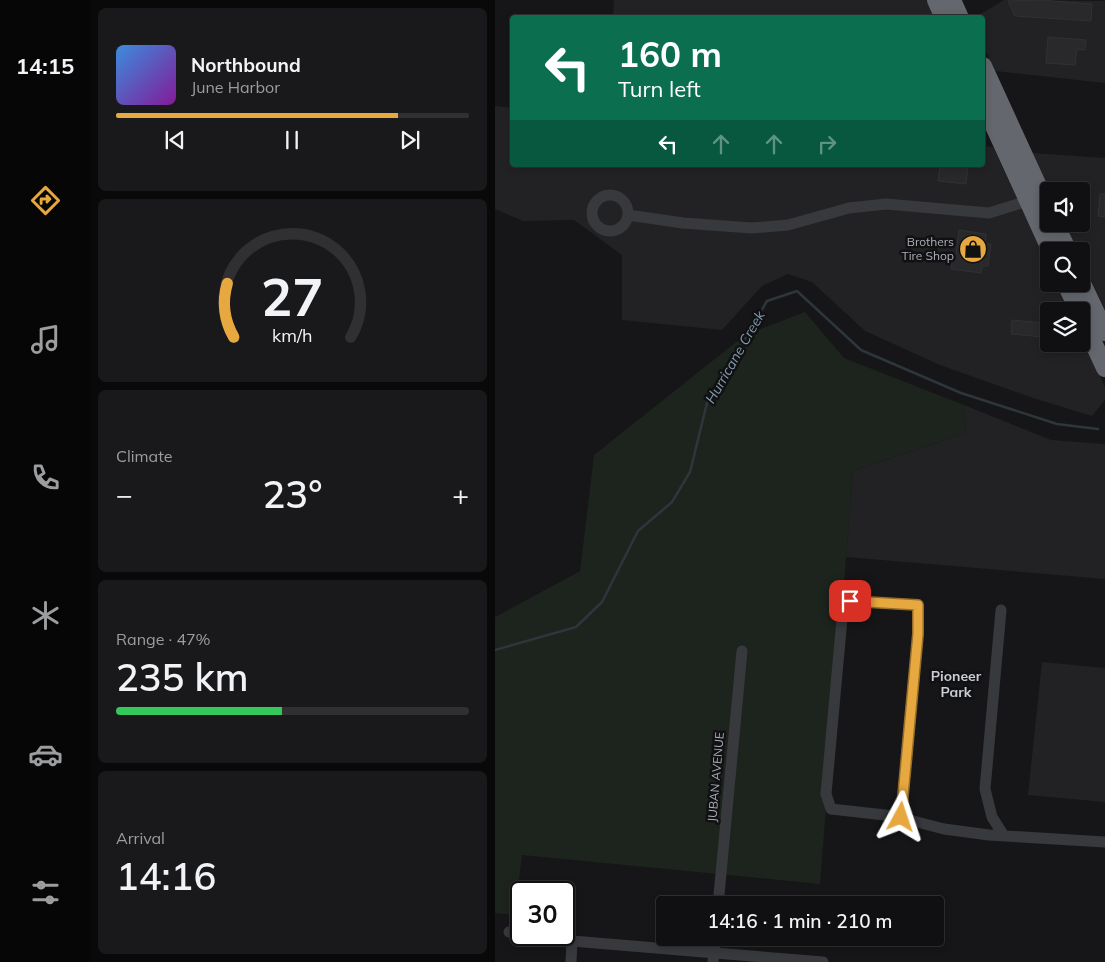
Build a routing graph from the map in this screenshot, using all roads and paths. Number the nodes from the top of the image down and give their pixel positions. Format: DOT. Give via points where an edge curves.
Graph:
graph roads {
  1 [pos="936,0"];
  2 [pos="952,0"];
  3 [pos="943,15"];
  4 [pos="959,15"];
  5 [pos="985,71"];
  6 [pos="985,106"];
  7 [pos="1040,202"];
  8 [pos="628,215"];
  9 [pos="1086,292"];
  10 [pos="1105,332"];
  11 [pos="1090,336"];
  12 [pos="1105,368"];
  13 [pos="1001,610"];
  14 [pos="742,651"];
  15 [pos="901,817"];
  16 [pos="1004,836"];
  17 [pos="1105,842"];
  18 [pos="719,896"];
  19 [pos="575,941"];
  20 [pos="572,946"];
  21 [pos="713,957"];
  22 [pos="571,962"];
  23 [pos="823,962"];
  1 -- 3 [label="highway"];
  2 -- 4 [label="highway"];
  5 -- 7 [label="highway"];
  6 -- 7 [label="highway"];
  7 -- 8 [label="street" via="989,213 886,204 849,208 788,225 752,228"];
  9 -- 10 [label="highway"];
  11 -- 12 [label="highway"];
  13 -- 16 [label="street" via="985,789 992,817"];
  14 -- 18 [label="street, JUBAN AVENUE"];
  15 -- 15 [label="street" via="831,809 827,794 843,608 850,601 918,605"];
  15 -- 16 [label="street" via="944,829"];
  16 -- 17 [label="street"];
  19 -- 21 [label="street"];
  20 -- 22 [label="street"];
  21 -- 23 [label="street"];
}
